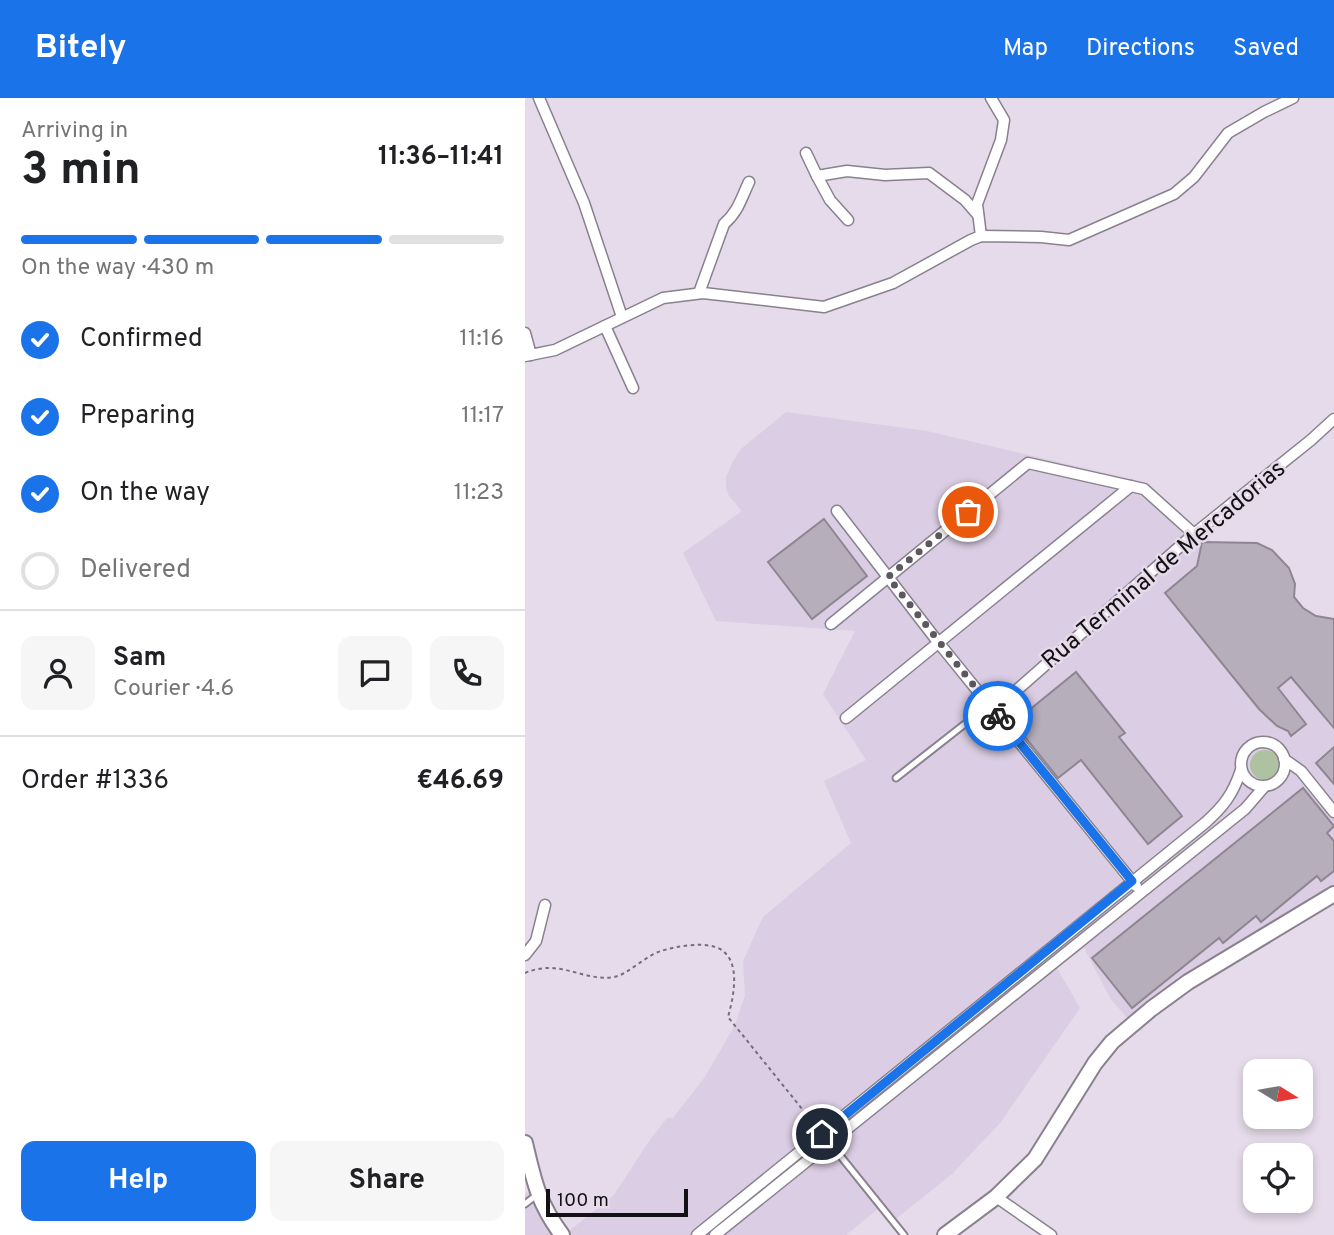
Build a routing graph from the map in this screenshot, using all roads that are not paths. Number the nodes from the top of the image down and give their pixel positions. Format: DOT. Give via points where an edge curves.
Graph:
graph roads {
  1 [pos="539,98"];
  2 [pos="991,98"];
  3 [pos="1293,98"];
  4 [pos="806,153"];
  5 [pos="817,176"];
  6 [pos="749,182"];
  7 [pos="978,215"];
  8 [pos="848,220"];
  9 [pos="981,236"];
  10 [pos="699,293"];
  11 [pos="622,317"];
  12 [pos="605,326"];
  13 [pos="525,333"];
  14 [pos="528,356"];
  15 [pos="633,388"];
  16 [pos="1334,419"];
  17 [pos="1131,486"];
  18 [pos="837,511"];
  19 [pos="1193,534"];
  20 [pos="888,577"];
  21 [pos="831,624"];
  22 [pos="938,642"];
  23 [pos="991,708"];
  24 [pos="846,718"];
  25 [pos="1284,759"];
  26 [pos="1241,770"];
  27 [pos="896,778"];
  28 [pos="1263,786"];
  29 [pos="1334,812"];
  30 [pos="1132,881"];
  31 [pos="1141,892"];
  32 [pos="1334,894"];
  33 [pos="545,905"];
  34 [pos="525,956"];
  35 [pos="525,1143"];
  36 [pos="830,1143"];
  37 [pos="538,1194"];
  38 [pos="996,1197"];
  39 [pos="525,1204"];
  40 [pos="562,1235"];
  41 [pos="697,1235"];
  42 [pos="715,1235"];
  43 [pos="904,1235"];
  44 [pos="945,1235"];
  45 [pos="1051,1235"];
  1 -- 11 [label="street" via="584,203"];
  2 -- 7 [label="street" via="1004,120 977,204"];
  3 -- 9 [label="street" via="1228,133 1194,177 1174,194 1069,240"];
  4 -- 5 [label="street"];
  5 -- 7 [label="street" via="847,171 929,173"];
  5 -- 8 [label="street" via="829,200"];
  6 -- 10 [label="street" via="735,214 724,224"];
  7 -- 9 [label="street"];
  9 -- 10 [label="street" via="893,283 824,307"];
  10 -- 11 [label="street" via="663,298"];
  11 -- 12 [label="street"];
  12 -- 14 [label="street" via="555,350"];
  12 -- 15 [label="street"];
  13 -- 14 [label="street"];
  16 -- 19 [label="street, Rua Terminal de Mercadorias"];
  17 -- 19 [label="street" via="1144,489"];
  17 -- 20 [label="street" via="1028,463"];
  17 -- 22 [label="street"];
  18 -- 20 [label="street"];
  19 -- 23 [label="street, Rua Terminal de Mercadorias"];
  20 -- 21 [label="street"];
  20 -- 22 [label="street"];
  22 -- 23 [label="street"];
  22 -- 24 [label="street"];
  23 -- 27 [label="lane"];
  23 -- 30 [label="street"];
  25 -- 26 [label="street" via="1271,743 1257,743 1242,756"];
  25 -- 28 [label="street" via="1280,778"];
  25 -- 29 [label="street" via="1301,771"];
  26 -- 28 [label="street" via="1249,782"];
  26 -- 30 [label="street" via="1222,808"];
  28 -- 31 [label="street" via="1245,809"];
  30 -- 31 [label="street"];
  30 -- 41 [label="street"];
  31 -- 36 [label="street"];
  32 -- 38 [label="street" via="1188,982 1112,1042 1035,1159"];
  33 -- 34 [label="street" via="536,941"];
  35 -- 37 [label="street"];
  36 -- 42 [label="street"];
  36 -- 43 [label="lane"];
  37 -- 39 [label="lane"];
  37 -- 40 [label="street"];
  38 -- 44 [label="street"];
  38 -- 45 [label="street"];
}
